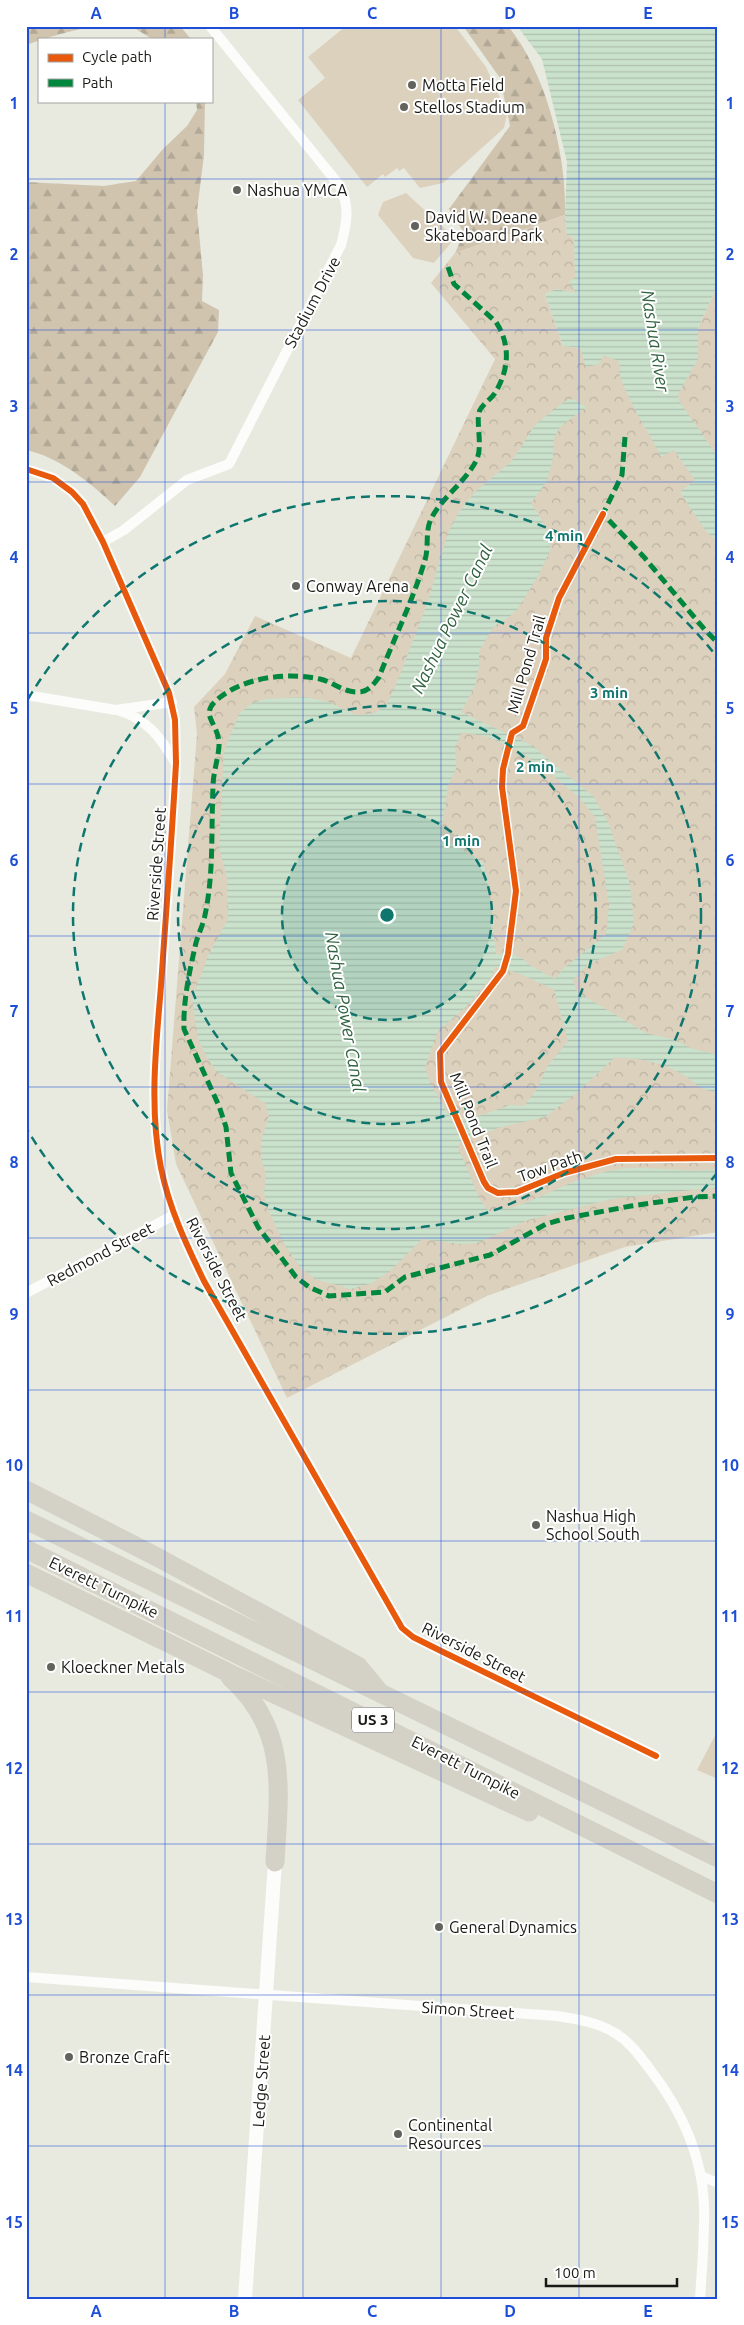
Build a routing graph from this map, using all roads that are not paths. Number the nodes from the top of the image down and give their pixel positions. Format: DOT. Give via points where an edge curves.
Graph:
graph roads {
  1 [pos="210,26"];
  2 [pos="26,469"];
  3 [pos="104,542"];
  4 [pos="26,695"];
  5 [pos="172,702"];
  6 [pos="116,710"];
  7 [pos="176,763"];
  8 [pos="174,1215"];
  9 [pos="26,1292"];
  10 [pos="26,1490"];
  11 [pos="26,1520"];
  12 [pos="26,1548"];
  13 [pos="26,1573"];
  14 [pos="213,1665"];
  15 [pos="383,1696"];
  16 [pos="656,1756"];
  17 [pos="718,1858"];
  18 [pos="275,1862"];
  19 [pos="718,1895"];
  20 [pos="26,1977"];
  21 [pos="267,1995"];
  22 [pos="701,2176"];
  23 [pos="718,2183"];
  24 [pos="245,2299"];
  25 [pos="700,2299"];
  1 -- 3 [label="street, Stadium Drive" via="340,186 347,206 346,226 341,245 229,464 187,480"];
  2 -- 3 [label="street, Riverside Street" via="53,478 72,492 83,504"];
  3 -- 5 [label="street, Riverside Street"];
  4 -- 6 [label="street"];
  5 -- 6 [label="street"];
  5 -- 7 [label="street, Riverside Street"];
  6 -- 7 [label="street" via="147,724"];
  7 -- 8 [label="street, Riverside Street" via="155,1119 161,1168"];
  8 -- 9 [label="street, Redmond Street"];
  8 -- 16 [label="street, Riverside Street" via="204,1280 402,1628 449,1656"];
  10 -- 15 [label="highway" via="358,1666"];
  11 -- 15 [label="highway, Everett Turnpike / US 3"];
  12 -- 19 [label="highway, Everett Turnpike / US 3"];
  13 -- 14 [label="highway"];
  14 -- 18 [label="highway" via="234,1681 254,1704 274,1746 279,1784"];
  14 -- 19 [label="highway" via="502,1800"];
  15 -- 17 [label="highway, Everett Turnpike / US 3"];
  18 -- 21 [label="street, Ledge Street"];
  20 -- 21 [label="street, Simon Street"];
  21 -- 22 [label="street, Simon Street" via="557,2016 597,2024 633,2046 664,2088 692,2141"];
  21 -- 24 [label="street, Ledge Street"];
  22 -- 23 [label="street"];
  22 -- 25 [label="street, Simon Street" via="704,2203"];
}
